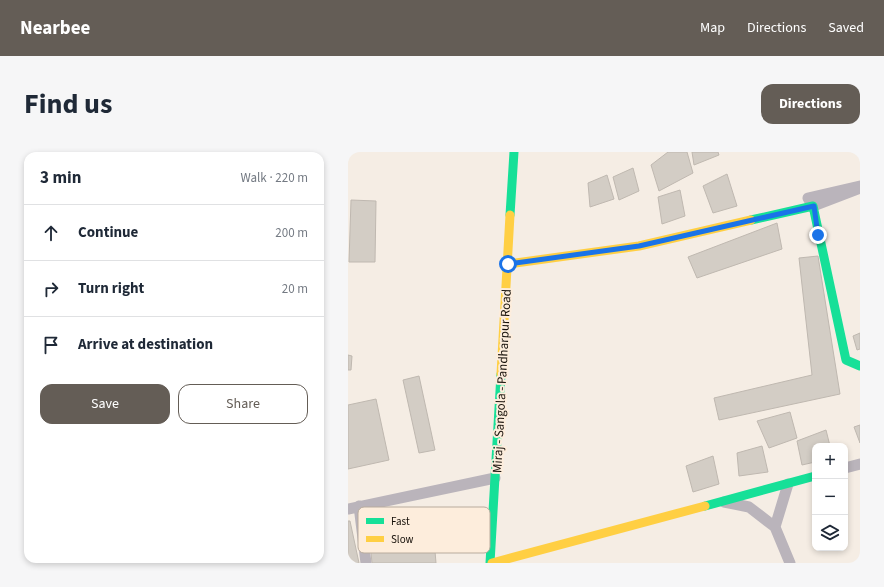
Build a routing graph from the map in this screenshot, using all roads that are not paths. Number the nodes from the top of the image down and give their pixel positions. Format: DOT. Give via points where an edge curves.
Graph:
graph roads {
  1 [pos="514,152"];
  2 [pos="860,187"];
  3 [pos="814,206"];
  4 [pos="508,264"];
  5 [pos="860,366"];
  6 [pos="860,464"];
  7 [pos="848,467"];
  8 [pos="812,477"];
  9 [pos="495,478"];
  10 [pos="788,484"];
  11 [pos="721,502"];
  12 [pos="359,506"];
  13 [pos="348,508"];
  14 [pos="775,527"];
  15 [pos="365,553"];
  16 [pos="366,563"];
  17 [pos="491,563"];
  18 [pos="790,563"];
  1 -- 4 [label="main road, Miraj - Sangola - Pandharpur Road"];
  2 -- 3 [label="street" via="808,198"];
  3 -- 4 [label="main road" via="639,246"];
  3 -- 5 [label="main road" via="846,360"];
  4 -- 9 [label="main road, Miraj - Sangola - Pandharpur Road"];
  6 -- 7 [label="street"];
  8 -- 10 [label="main road"];
  9 -- 12 [label="street"];
  9 -- 17 [label="main road, Miraj - Sangola - Pandharpur Road"];
  10 -- 11 [label="main road"];
  10 -- 14 [label="street"];
  11 -- 14 [label="street" via="749,508"];
  11 -- 17 [label="main road"];
  12 -- 13 [label="street"];
  14 -- 18 [label="street"];
  15 -- 16 [label="street"];
}
